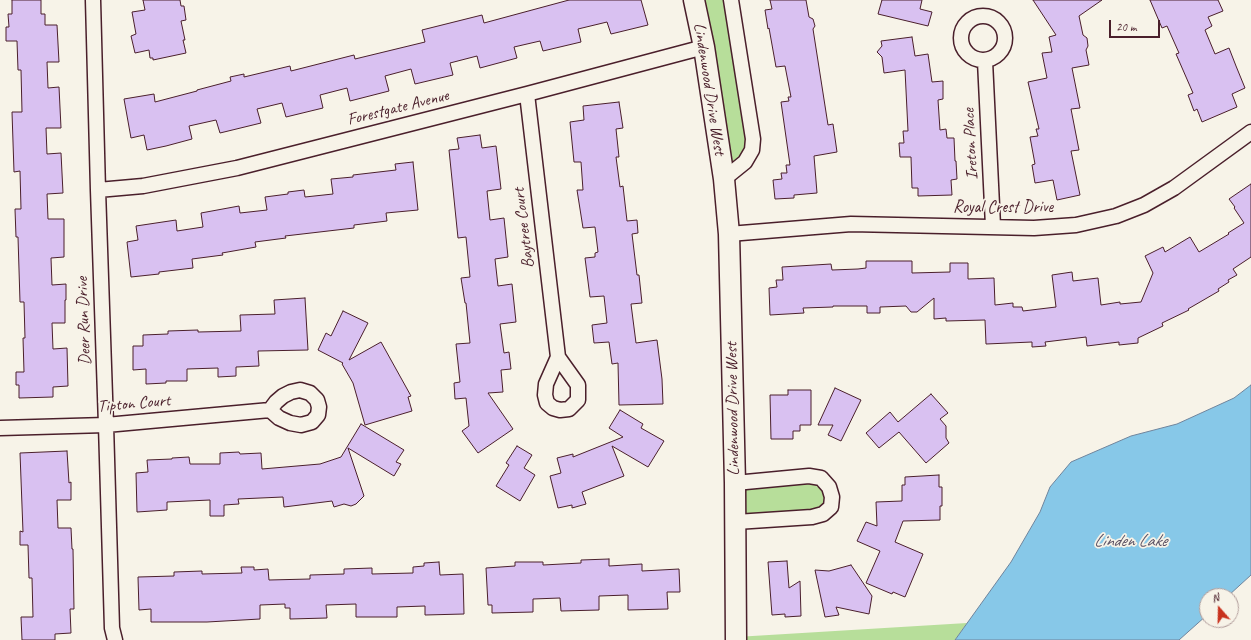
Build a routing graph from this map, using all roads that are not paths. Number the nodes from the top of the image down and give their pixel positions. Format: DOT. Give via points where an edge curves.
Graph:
graph roads {
  1 [pos="93,0"];
  2 [pos="694,0"];
  3 [pos="731,0"];
  4 [pos="704,47"];
  5 [pos="985,60"];
  6 [pos="526,94"];
  7 [pos="1251,132"];
  8 [pos="724,179"];
  9 [pos="98,190"];
  10 [pos="993,226"];
  11 [pos="729,234"];
  12 [pos="558,357"];
  13 [pos="270,410"];
  14 [pos="106,425"];
  15 [pos="0,428"];
  16 [pos="735,482"];
  17 [pos="736,522"];
  18 [pos="115,640"];
  19 [pos="736,640"];
  1 -- 9 [label="street, Deer Run Drive"];
  2 -- 4 [label="street, Lindenwood Drive West"];
  3 -- 8 [label="street, Lindenwood Drive West" via="753,139 752,150 745,162"];
  4 -- 6 [label="street, Forestgate Avenue"];
  4 -- 8 [label="street, Lindenwood Drive West"];
  5 -- 10 [label="street, Ireton Place"];
  6 -- 9 [label="street, Forestgate Avenue" via="237,168 143,186"];
  6 -- 12 [label="street, Baytree Court"];
  7 -- 10 [label="street, Royal Crest Drive" via="1174,188 1116,216 1076,225 1034,228"];
  8 -- 11 [label="street, Lindenwood Drive West"];
  9 -- 14 [label="street, Deer Run Drive"];
  10 -- 11 [label="street, Royal Crest Drive" via="851,224"];
  11 -- 16 [label="street, Lindenwood Drive West"];
  13 -- 14 [label="street, Tipton Court"];
  14 -- 15 [label="street, Tipton Court"];
  14 -- 18 [label="street, Deer Run Drive" via="112,628"];
  16 -- 17 [label="street, Lindenwood Drive West"];
  16 -- 17 [label="street" via="810,476 821,478 829,487 832,497 831,507 817,516"];
  17 -- 19 [label="street, Lindenwood Drive West"];
}
